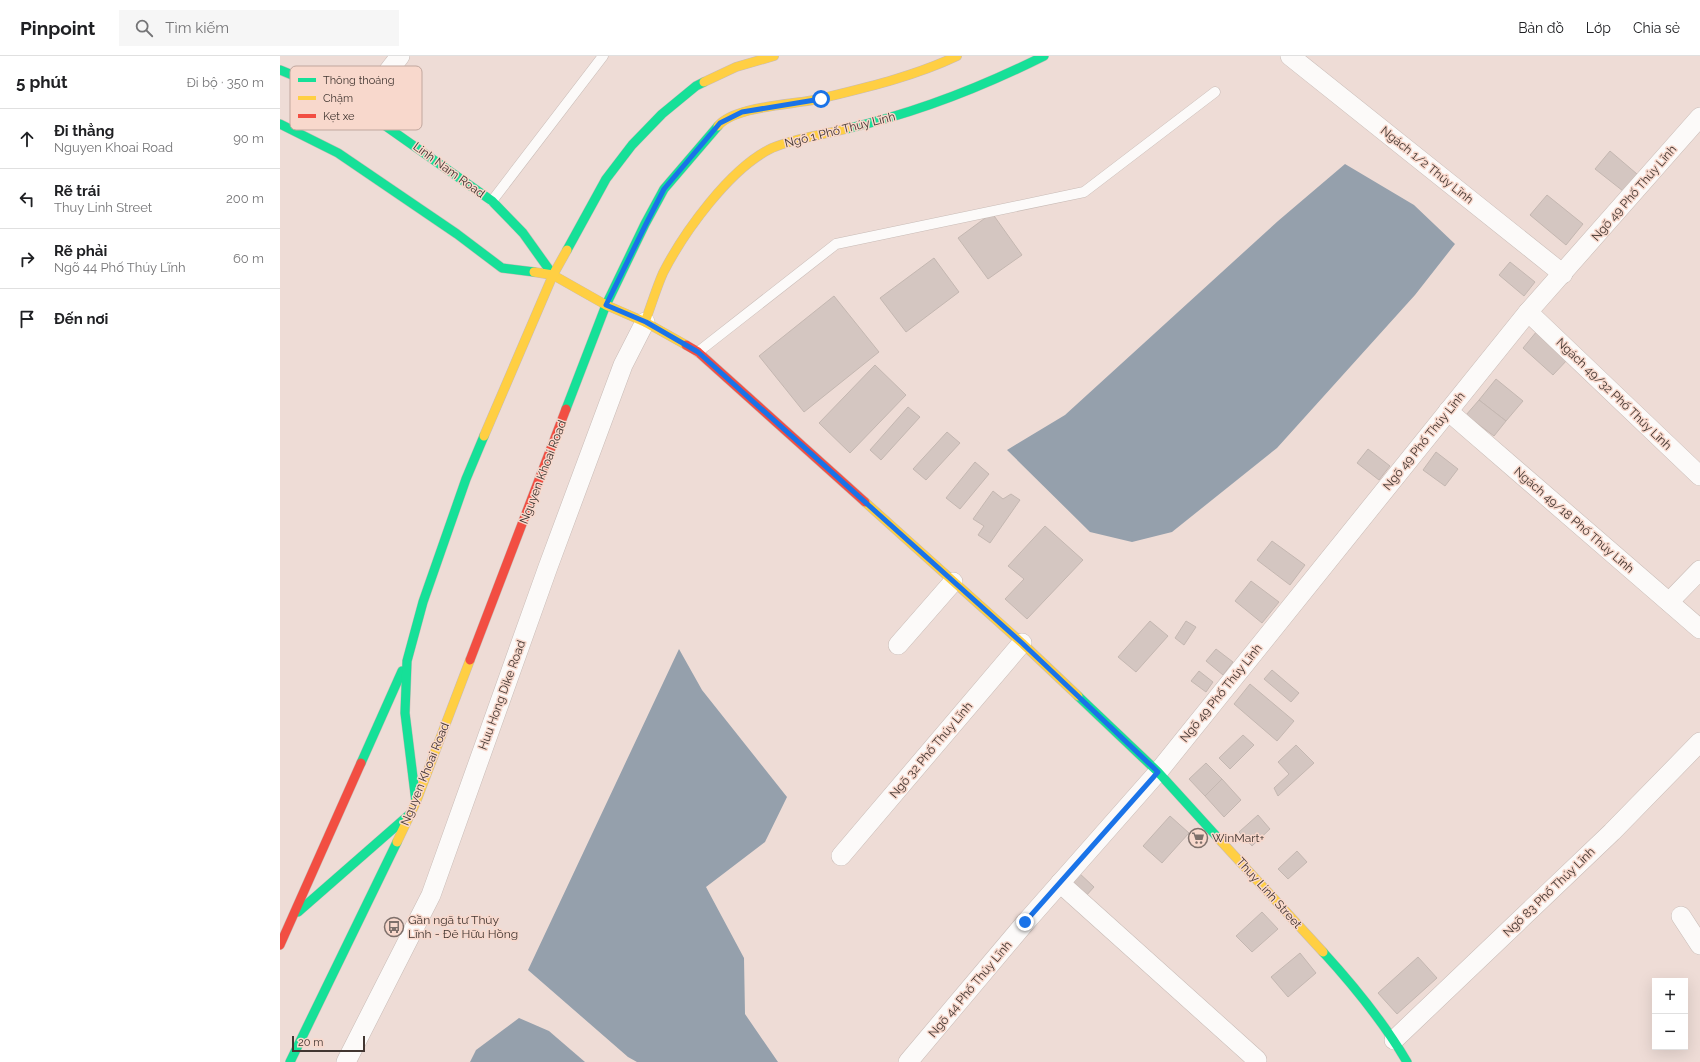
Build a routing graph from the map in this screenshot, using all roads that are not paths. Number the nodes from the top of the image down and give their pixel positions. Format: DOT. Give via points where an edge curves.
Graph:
graph roads {
  1 [pos="400,56"];
  2 [pos="603,56"];
  3 [pos="774,56"];
  4 [pos="957,56"];
  5 [pos="1044,56"];
  6 [pos="1290,56"];
  7 [pos="392,66"];
  8 [pos="280,70"];
  9 [pos="290,74"];
  10 [pos="1215,92"];
  11 [pos="1700,117"];
  12 [pos="280,124"];
  13 [pos="290,129"];
  14 [pos="292,130"];
  15 [pos="392,130"];
  16 [pos="492,201"];
  17 [pos="1563,274"];
  18 [pos="553,275"];
  19 [pos="606,305"];
  20 [pos="1528,312"];
  21 [pos="646,322"];
  22 [pos="698,352"];
  23 [pos="1448,411"];
  24 [pos="1700,476"];
  25 [pos="1700,570"];
  26 [pos="953,582"];
  27 [pos="1669,602"];
  28 [pos="1700,629"];
  29 [pos="1022,643"];
  30 [pos="898,644"];
  31 [pos="407,661"];
  32 [pos="1700,742"];
  33 [pos="1158,772"];
  34 [pos="416,802"];
  35 [pos="410,814"];
  36 [pos="841,856"];
  37 [pos="1060,883"];
  38 [pos="1681,916"];
  39 [pos="292,917"];
  40 [pos="280,945"];
  41 [pos="1700,945"];
  42 [pos="1394,1040"];
  43 [pos="1257,1060"];
  44 [pos="290,1062"];
  45 [pos="346,1062"];
  46 [pos="908,1062"];
  47 [pos="1407,1062"];
  1 -- 7 [label="street"];
  2 -- 16 [label="lane"];
  3 -- 18 [label="street" via="736,67 696,86 662,114 632,145 606,179"];
  4 -- 19 [label="street, Nguyen Khoai Road" via="899,77 821,99 742,112 720,123 664,189"];
  5 -- 21 [label="street, Ngõ 1 Phố Thúy Lĩnh" via="942,102 888,119 790,141 766,152 743,168 687,234 666,268"];
  6 -- 17 [label="street, Ngách 1/2 Thúy Lĩnh"];
  8 -- 9 [label="street, Linh Nam Road"];
  10 -- 22 [label="lane" via="1084,192 836,244"];
  11 -- 17 [label="street, Ngõ 49 Phố Thúy Lĩnh"];
  12 -- 13 [label="street, Linh Nam Road"];
  14 -- 18 [label="street, Linh Nam Road" via="338,153 457,234 502,268"];
  15 -- 16 [label="street, Linh Nam Road"];
  16 -- 18 [label="street, Linh Nam Road" via="523,233"];
  17 -- 20 [label="street, Ngõ 49 Phố Thúy Lĩnh"];
  18 -- 19 [label="street, Linh Nam Road"];
  18 -- 31 [label="street" via="466,479 423,602"];
  19 -- 21 [label="street, Thuy Linh Street"];
  19 -- 34 [label="street, Nguyen Khoai Road"];
  20 -- 23 [label="street, Ngõ 49 Phố Thúy Lĩnh"];
  20 -- 24 [label="street, Ngách 49/32 Phố Thúy Lĩnh"];
  21 -- 22 [label="street, Thuy Linh Street"];
  21 -- 45 [label="street, Huu Hong Dike Road" via="623,365 431,895"];
  22 -- 26 [label="street, Thuy Linh Street"];
  23 -- 27 [label="street, Ngách 49/18 Phố Thúy Lĩnh"];
  23 -- 33 [label="street, Ngõ 49 Phố Thúy Lĩnh"];
  25 -- 27 [label="street"];
  26 -- 29 [label="street, Thuy Linh Street"];
  26 -- 30 [label="street"];
  27 -- 28 [label="street, Ngách 49/18 Phố Thúy Lĩnh"];
  29 -- 33 [label="street, Thuy Linh Street"];
  29 -- 36 [label="street, Ngõ 32 Phố Thúy Lĩnh"];
  31 -- 34 [label="street" via="406,713"];
  31 -- 39 [label="street"];
  32 -- 42 [label="street, Ngõ 83 Phố Thúy Lĩnh" via="1612,832"];
  33 -- 37 [label="street, Ngõ 44 Phố Thúy Lĩnh"];
  33 -- 42 [label="street, Thuy Linh Street" via="1361,994"];
  34 -- 35 [label="street, Nguyen Khoai Road"];
  35 -- 39 [label="street"];
  35 -- 44 [label="street, Nguyen Khoai Road"];
  37 -- 43 [label="street"];
  37 -- 46 [label="street, Ngõ 44 Phố Thúy Lĩnh"];
  38 -- 41 [label="street"];
  39 -- 40 [label="street"];
  42 -- 47 [label="street, Thuy Linh Street"];
}
